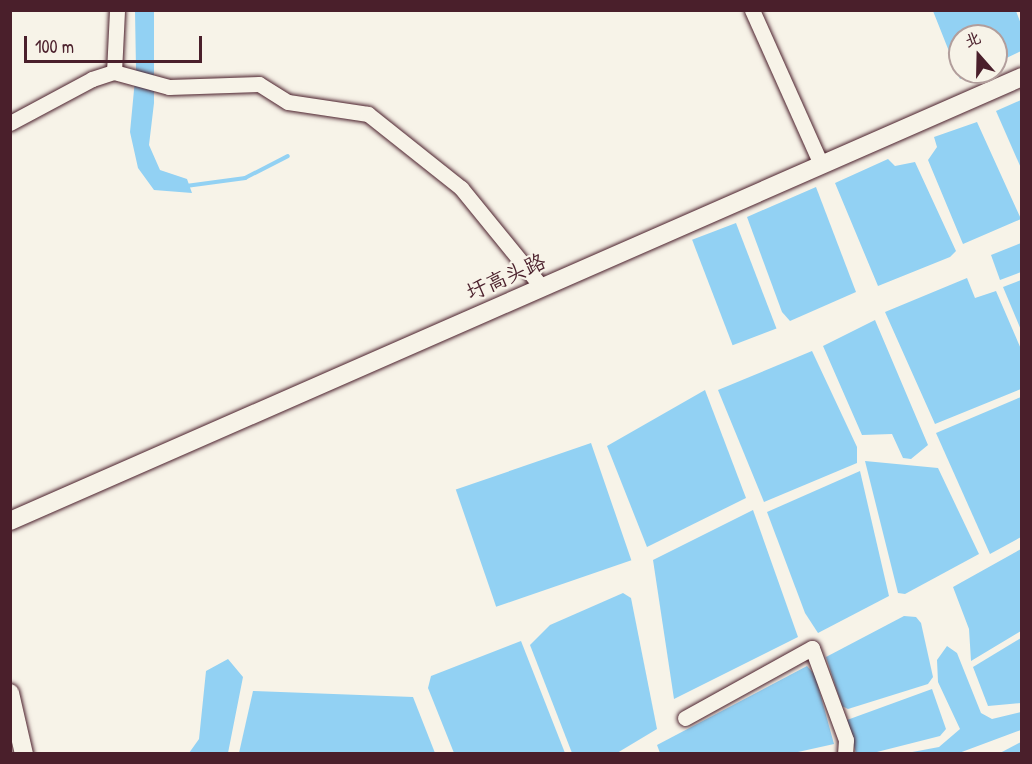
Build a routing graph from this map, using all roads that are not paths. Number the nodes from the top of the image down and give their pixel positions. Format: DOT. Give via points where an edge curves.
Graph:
graph roads {
  1 [pos="117,10"];
  2 [pos="752,10"];
  3 [pos="114,72"];
  4 [pos="1022,77"];
  5 [pos="10,123"];
  6 [pos="821,164"];
  7 [pos="541,286"];
  8 [pos="10,521"];
  9 [pos="10,693"];
  10 [pos="685,718"];
  11 [pos="24,753"];
  12 [pos="845,753"];
  1 -- 3 [label="street"];
  2 -- 6 [label="street"];
  3 -- 5 [label="street" via="92,79"];
  3 -- 7 [label="street" via="160,85 259,84 288,102 368,114 461,188"];
  4 -- 6 [label="street, 圩高头路"];
  6 -- 7 [label="street, 圩高头路"];
  7 -- 8 [label="street, 圩高头路"];
  9 -- 11 [label="street"];
  10 -- 12 [label="street" via="812,648 846,740"];
}
